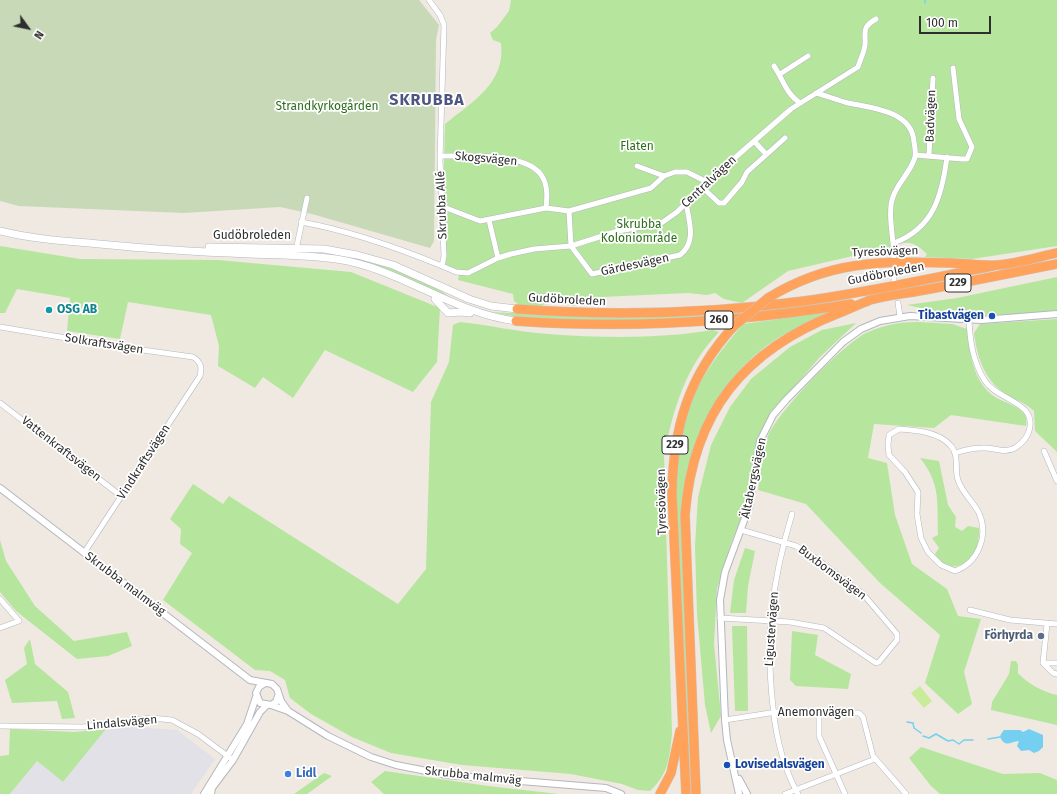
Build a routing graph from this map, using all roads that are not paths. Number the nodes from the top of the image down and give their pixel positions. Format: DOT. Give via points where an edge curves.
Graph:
graph roads {
  1 [pos="429,0"];
  2 [pos="876,19"];
  3 [pos="808,56"];
  4 [pos="774,66"];
  5 [pos="953,68"];
  6 [pos="780,74"];
  7 [pos="932,78"];
  8 [pos="816,93"];
  9 [pos="800,103"];
  10 [pos="785,138"];
  11 [pos="754,141"];
  12 [pos="766,154"];
  13 [pos="915,155"];
  14 [pos="929,155"];
  15 [pos="440,156"];
  16 [pos="947,157"];
  17 [pos="637,166"];
  18 [pos="664,176"];
  19 [pos="704,184"];
  20 [pos="307,198"];
  21 [pos="686,203"];
  22 [pos="441,206"];
  23 [pos="546,208"];
  24 [pos="569,211"];
  25 [pos="489,220"];
  26 [pos="301,222"];
  27 [pos="0,231"];
  28 [pos="894,243"];
  29 [pos="571,246"];
  30 [pos="296,252"];
  31 [pos="1057,254"];
  32 [pos="498,258"];
  33 [pos="894,258"];
  34 [pos="1057,264"];
  35 [pos="997,265"];
  36 [pos="442,266"];
  37 [pos="894,266"];
  38 [pos="894,280"];
  39 [pos="424,291"];
  40 [pos="870,300"];
  41 [pos="453,303"];
  42 [pos="898,303"];
  43 [pos="484,304"];
  44 [pos="517,309"];
  45 [pos="448,313"];
  46 [pos="1057,314"];
  47 [pos="900,316"];
  48 [pos="494,317"];
  49 [pos="969,320"];
  50 [pos="516,321"];
  51 [pos="0,327"];
  52 [pos="202,369"];
  53 [pos="0,402"];
  54 [pos="1044,451"];
  55 [pos="955,452"];
  56 [pos="1057,481"];
  57 [pos="0,488"];
  58 [pos="121,496"];
  59 [pos="792,514"];
  60 [pos="742,530"];
  61 [pos="784,542"];
  62 [pos="84,553"];
  63 [pos="0,600"];
  64 [pos="970,610"];
  65 [pos="720,618"];
  66 [pos="770,620"];
  67 [pos="1047,624"];
  68 [pos="1057,624"];
  69 [pos="0,628"];
  70 [pos="1043,663"];
  71 [pos="1057,663"];
  72 [pos="1057,674"];
  73 [pos="250,680"];
  74 [pos="265,683"];
  75 [pos="256,695"];
  76 [pos="278,696"];
  77 [pos="268,705"];
  78 [pos="288,711"];
  79 [pos="774,712"];
  80 [pos="819,712"];
  81 [pos="683,715"];
  82 [pos="725,720"];
  83 [pos="0,726"];
  84 [pos="230,758"];
  85 [pos="875,759"];
  86 [pos="734,764"];
  87 [pos="835,774"];
  88 [pos="599,788"];
  89 [pos="797,792"];
  90 [pos="204,794"];
  91 [pos="210,794"];
  92 [pos="612,794"];
  93 [pos="621,794"];
  94 [pos="660,794"];
  95 [pos="686,794"];
  96 [pos="696,794"];
  97 [pos="739,794"];
  98 [pos="747,794"];
  99 [pos="785,794"];
  100 [pos="845,794"];
  101 [pos="906,794"];
  1 -- 15 [label="street, Skrubba Allé" via="444,24"];
  2 -- 8 [label="street, Centralvägen" via="868,24 863,32 864,46 858,67"];
  3 -- 6 [label="street"];
  4 -- 6 [label="street"];
  5 -- 16 [label="street" via="959,119 972,147 967,158"];
  6 -- 9 [label="street" via="788,93"];
  7 -- 14 [label="street, Badvägen"];
  8 -- 9 [label="street, Centralvägen"];
  8 -- 13 [label="street" via="890,113 904,120 910,127 914,139"];
  9 -- 11 [label="street, Centralvägen"];
  10 -- 12 [label="street"];
  11 -- 12 [label="street"];
  11 -- 19 [label="street, Centralvägen"];
  12 -- 19 [label="street" via="747,172 724,203 719,203"];
  13 -- 14 [label="street"];
  13 -- 28 [label="street" via="911,168 892,197 890,213"];
  14 -- 16 [label="street"];
  15 -- 22 [label="street, Skrubba Allé"];
  15 -- 23 [label="street, Skogsvägen" via="498,158 528,164 536,168 543,178 547,190"];
  16 -- 28 [label="street" via="944,181 930,216 912,236"];
  17 -- 18 [label="street"];
  18 -- 19 [label="street" via="675,172 688,172"];
  18 -- 24 [label="street" via="646,190"];
  19 -- 21 [label="street, Centralvägen"];
  20 -- 26 [label="street"];
  21 -- 29 [label="street, Centralvägen" via="660,224 618,231"];
  21 -- 29 [label="street, Gärdesvägen" via="692,237 686,251 680,255 592,274"];
  22 -- 25 [label="street" via="480,221"];
  22 -- 36 [label="street, Skrubba Allé" via="444,256"];
  23 -- 24 [label="street"];
  23 -- 25 [label="street"];
  24 -- 29 [label="street"];
  25 -- 32 [label="street"];
  26 -- 30 [label="street"];
  26 -- 36 [label="street" via="397,247"];
  27 -- 30 [label="main road, Gudöbroleden / 260" via="26,237 141,248"];
  28 -- 33 [label="street"];
  29 -- 32 [label="street, Centralvägen" via="534,249"];
  30 -- 39 [label="main road, Gudöbroleden / 260" via="354,262"];
  30 -- 43 [label="main road, Gudöbroleden / 260" via="324,249 357,255 393,265"];
  31 -- 35 [label="highway, Tyresövägen / 229"];
  32 -- 36 [label="street, Centralvägen" via="468,273 456,272"];
  34 -- 40 [label="highway, Tyresövägen / 229"];
  35 -- 44 [label="highway, Gudöbroleden / 260" via="855,293 732,309 619,314"];
  35 -- 81 [label="highway, Tyresövägen / 229, bridge" via="864,263 839,267 811,276 768,298 734,326 715,349 697,376 681,418 675,447 672,494"];
  37 -- 38 [label="street"];
  39 -- 41 [label="main road, Gudöbroleden / 260"];
  39 -- 45 [label="main road" via="441,303"];
  40 -- 50 [label="highway, Gudöbroleden / 260" via="772,315 686,322 593,324"];
  40 -- 96 [label="highway, Tyresövägen / 229" via="809,325 769,350 748,368 726,393 698,445 689,479 684,532"];
  41 -- 43 [label="main road" via="460,300"];
  41 -- 45 [label="main road"];
  41 -- 48 [label="main road, Gudöbroleden / 260"];
  42 -- 47 [label="street"];
  43 -- 44 [label="main road, Gudöbroleden / 260"];
  45 -- 48 [label="main road" via="460,312"];
  46 -- 49 [label="street, Ältabergsvägen"];
  47 -- 49 [label="street, Ältabergsvägen"];
  47 -- 60 [label="street, Ältabergsvägen" via="880,321 851,335 776,411 760,441 750,502"];
  48 -- 50 [label="main road, Gudöbroleden / 260"];
  49 -- 55 [label="street" via="973,355 985,382 994,392 1025,409 1031,425 1024,440 1015,448 999,451 984,448"];
  51 -- 52 [label="street, Solkraftsvägen" via="192,357 199,362"];
  52 -- 58 [label="street, Vindkraftsvägen" via="200,376"];
  53 -- 58 [label="street, Vattenkraftsvägen"];
  54 -- 56 [label="street"];
  55 -- 55 [label="street" via="957,478 978,513 983,530 980,546 972,561 955,571 940,565 928,552 921,538 916,514 918,492 905,472 889,455 889,435 899,429 934,435 950,444"];
  57 -- 62 [label="street, Skrubba malmväg"];
  58 -- 62 [label="street, Vindkraftsvägen"];
  59 -- 61 [label="street, Ligustervägen"];
  60 -- 61 [label="street, Buxbomsvägen"];
  60 -- 65 [label="street, Ältabergsvägen" via="723,580"];
  61 -- 66 [label="street, Ligustervägen" via="775,580"];
  61 -- 66 [label="street, Buxbomsvägen" via="808,552 863,594 897,634 897,640 876,663 828,629"];
  62 -- 73 [label="street, Skrubba malmväg"];
  63 -- 69 [label="street" via="19,621"];
  64 -- 67 [label="street" via="1010,620"];
  65 -- 66 [label="street, Buxbomsvägen"];
  65 -- 82 [label="street, Ältabergsvägen"];
  66 -- 79 [label="street, Ligustervägen" via="768,660"];
  67 -- 68 [label="street"];
  67 -- 70 [label="street"];
  70 -- 71 [label="street"];
  70 -- 72 [label="street"];
  73 -- 74 [label="street, Skrubba malmväg"];
  73 -- 75 [label="street, Skrubba malmväg"];
  74 -- 75 [label="street" via="259,687"];
  74 -- 76 [label="street" via="272,684 277,689"];
  75 -- 77 [label="street" via="260,703"];
  75 -- 84 [label="street" via="247,724"];
  76 -- 77 [label="street" via="276,702"];
  76 -- 78 [label="street, Skrubba malmväg"];
  77 -- 78 [label="street, Skrubba malmväg"];
  77 -- 84 [label="street" via="260,712"];
  78 -- 88 [label="street, Skrubba malmväg" via="350,748 396,765 447,776"];
  79 -- 80 [label="street, Anemonvägen"];
  79 -- 82 [label="street, Anemonvägen"];
  79 -- 89 [label="street, Ligustervägen" via="782,757"];
  80 -- 85 [label="street, Anemonvägen" via="856,712 862,715"];
  80 -- 87 [label="street" via="819,736"];
  81 -- 94 [label="highway" via="671,774"];
  81 -- 95 [label="highway, Tyresövägen / 229"];
  82 -- 86 [label="street, Ältabergsvägen" via="727,740"];
  83 -- 84 [label="street, Lindalsvägen" via="83,727 150,718 172,720 198,734"];
  84 -- 90 [label="street"];
  84 -- 91 [label="street"];
  85 -- 87 [label="street"];
  85 -- 101 [label="street, Anemonvägen"];
  86 -- 97 [label="street, Ältabergsvägen"];
  86 -- 98 [label="street, Ältabergsvägen"];
  87 -- 89 [label="street"];
  87 -- 100 [label="street"];
  88 -- 92 [label="street, Skrubba malmväg"];
  88 -- 93 [label="street, Skrubba malmväg"];
  89 -- 99 [label="street"];
}
